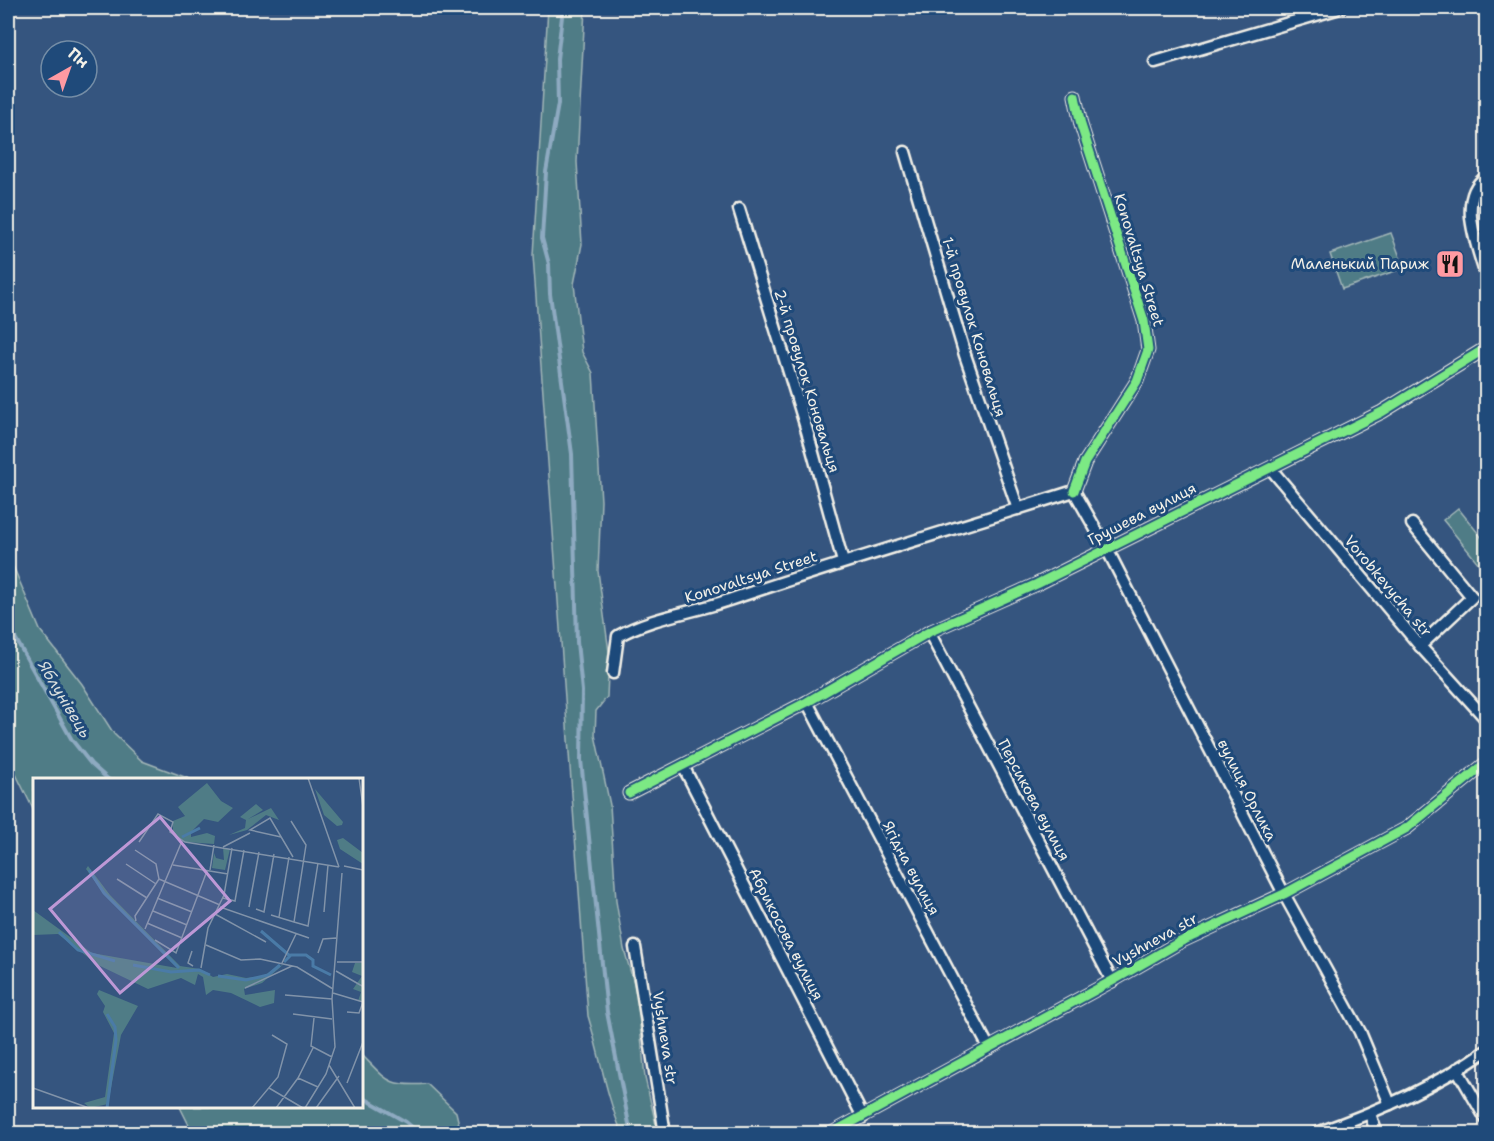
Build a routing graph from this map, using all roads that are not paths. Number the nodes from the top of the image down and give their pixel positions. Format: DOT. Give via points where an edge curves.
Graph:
graph roads {
  1 [pos="1340,8"];
  2 [pos="1155,62"];
  3 [pos="1075,96"];
  4 [pos="905,152"];
  5 [pos="1486,177"];
  6 [pos="739,208"];
  7 [pos="1486,276"];
  8 [pos="1486,348"];
  9 [pos="1271,469"];
  10 [pos="1074,491"];
  11 [pos="1018,509"];
  12 [pos="1412,524"];
  13 [pos="1107,549"];
  14 [pos="843,562"];
  15 [pos="929,632"];
  16 [pos="1420,646"];
  17 [pos="613,673"];
  18 [pos="807,702"];
  19 [pos="1486,719"];
  20 [pos="1486,763"];
  21 [pos="683,766"];
  22 [pos="629,794"];
  23 [pos="1284,894"];
  24 [pos="635,947"];
  25 [pos="1112,981"];
  26 [pos="989,1048"];
  27 [pos="1486,1051"];
  28 [pos="1457,1069"];
  29 [pos="1390,1104"];
  30 [pos="1370,1114"];
  31 [pos="863,1117"];
  32 [pos="1486,1119"];
  33 [pos="665,1134"];
  34 [pos="830,1134"];
  35 [pos="1314,1134"];
  36 [pos="1377,1134"];
  1 -- 2 [label="street"];
  3 -- 10 [label="street, Konovaltsya Street" via="1144,321 1148,350 1137,381 1085,462"];
  4 -- 11 [label="street, 1-й провулок Коновальця" via="965,355"];
  5 -- 7 [label="street" via="1473,192 1472,223"];
  6 -- 14 [label="street, 2-й провулок Коновальця"];
  8 -- 9 [label="street, Грушева вулиця" via="1382,412"];
  9 -- 13 [label="street, Грушева вулиця"];
  9 -- 16 [label="street, Vorobkevycha str"];
  10 -- 11 [label="street, Konovaltsya Street"];
  10 -- 13 [label="street, вулиця Орлика"];
  11 -- 14 [label="street, Konovaltsya Street"];
  12 -- 16 [label="street" via="1472,597"];
  13 -- 15 [label="street, Грушева вулиця"];
  13 -- 23 [label="street, вулиця Орлика"];
  14 -- 17 [label="street, Konovaltsya Street" via="691,613 636,626 618,636"];
  15 -- 18 [label="street, Грушева вулиця"];
  15 -- 25 [label="street, Персикова вулиця"];
  16 -- 19 [label="street, Vorobkevycha str"];
  18 -- 21 [label="street, Грушева вулиця"];
  18 -- 26 [label="street, Ягідна вулиця"];
  20 -- 23 [label="street, Vyshneva str" via="1407,828"];
  21 -- 22 [label="street, Грушева вулиця"];
  21 -- 31 [label="street, Абрикосова вулиця"];
  23 -- 25 [label="street, Vyshneva str" via="1179,942"];
  23 -- 29 [label="street, вулиця Орлика" via="1360,1032"];
  24 -- 33 [label="street, Vyshneva str"];
  25 -- 26 [label="street, Vyshneva str"];
  26 -- 31 [label="street, Vyshneva str"];
  27 -- 28 [label="street"];
  28 -- 29 [label="street"];
  28 -- 32 [label="street"];
  29 -- 30 [label="street"];
  30 -- 35 [label="street"];
  30 -- 36 [label="street"];
  31 -- 34 [label="street, Vyshneva str"];
}
